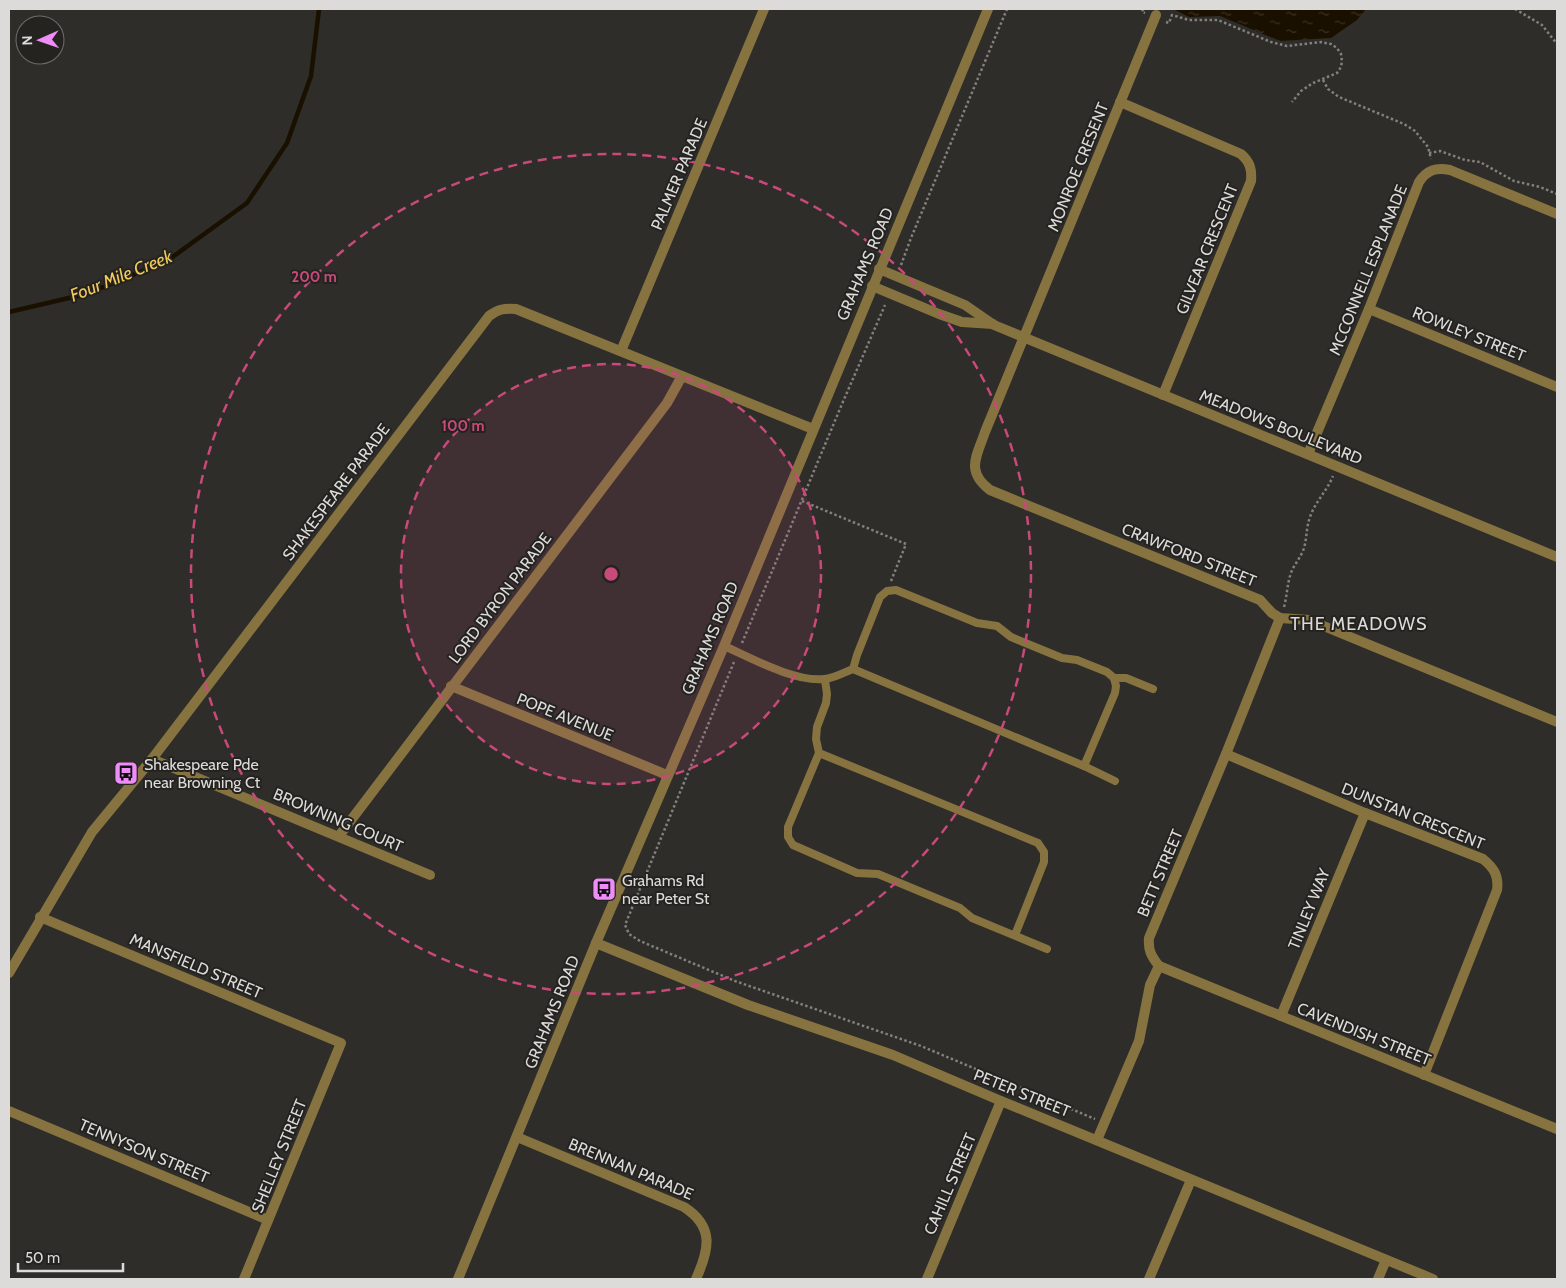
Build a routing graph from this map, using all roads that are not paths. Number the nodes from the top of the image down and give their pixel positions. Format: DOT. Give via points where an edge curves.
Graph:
graph roads {
  1 [pos="764,9"];
  2 [pos="988,9"];
  3 [pos="1157,14"];
  4 [pos="1120,102"];
  5 [pos="1557,214"];
  6 [pos="879,269"];
  7 [pos="872,286"];
  8 [pos="1369,309"];
  9 [pos="994,324"];
  10 [pos="1024,337"];
  11 [pos="621,351"];
  12 [pos="682,376"];
  13 [pos="1557,387"];
  14 [pos="1163,395"];
  15 [pos="813,429"];
  16 [pos="1308,454"];
  17 [pos="1557,557"];
  18 [pos="1280,618"];
  19 [pos="724,646"];
  20 [pos="853,668"];
  21 [pos="1114,678"];
  22 [pos="825,680"];
  23 [pos="451,686"];
  24 [pos="1153,689"];
  25 [pos="1557,722"];
  26 [pos="819,753"];
  27 [pos="1226,754"];
  28 [pos="152,759"];
  29 [pos="1084,766"];
  30 [pos="667,775"];
  31 [pos="1115,781"];
  32 [pos="1365,813"];
  33 [pos="339,836"];
  34 [pos="430,875"];
  35 [pos="40,917"];
  36 [pos="1015,935"];
  37 [pos="596,943"];
  38 [pos="1046,949"];
  39 [pos="1159,966"];
  40 [pos="9,973"];
  41 [pos="1281,1016"];
  42 [pos="341,1043"];
  43 [pos="1424,1075"];
  44 [pos="1001,1101"];
  45 [pos="9,1111"];
  46 [pos="1557,1129"];
  47 [pos="517,1137"];
  48 [pos="1097,1140"];
  49 [pos="1191,1180"];
  50 [pos="268,1220"];
  51 [pos="1386,1260"];
  52 [pos="244,1279"];
  53 [pos="458,1279"];
  54 [pos="696,1279"];
  55 [pos="927,1279"];
  56 [pos="1149,1279"];
  57 [pos="1378,1279"];
  58 [pos="1433,1279"];
  1 -- 11 [label="street, PALMER PARADE"];
  2 -- 6 [label="street, GRAHAMS ROAD"];
  3 -- 4 [label="street, MONROE CRESENT"];
  4 -- 10 [label="street, MONROE CRESENT"];
  4 -- 14 [label="street, GILVEAR CRESCENT" via="1241,154 1252,174"];
  5 -- 8 [label="street, MCCONNELL ESPLANADE" via="1450,170 1441,168 1424,174"];
  6 -- 7 [label="street, GRAHAMS ROAD"];
  6 -- 9 [label="street, MEADOWS BOULEVARD" via="964,305"];
  7 -- 9 [label="street, MEADOWS BOULEVARD" via="962,322"];
  7 -- 15 [label="street, GRAHAMS ROAD"];
  8 -- 13 [label="street, ROWLEY STREET"];
  8 -- 16 [label="street, MCCONNELL ESPLANADE"];
  9 -- 10 [label="street, MEADOWS BOULEVARD"];
  10 -- 14 [label="street, MEADOWS BOULEVARD"];
  10 -- 18 [label="street, CRAWFORD STREET" via="975,460 975,472 980,483 990,490 1260,600"];
  11 -- 12 [label="street, SHAKESPEARE PARADE"];
  11 -- 28 [label="street, SHAKESPEARE PARADE" via="516,309 497,310 489,316"];
  12 -- 15 [label="street, SHAKESPEARE PARADE"];
  12 -- 23 [label="street, LORD BYRON PARADE" via="667,403"];
  14 -- 16 [label="street, MEADOWS BOULEVARD"];
  15 -- 19 [label="street, GRAHAMS ROAD"];
  16 -- 17 [label="street, MEADOWS BOULEVARD"];
  18 -- 25 [label="street" via="1310,620"];
  18 -- 27 [label="street, BETT STREET"];
  19 -- 22 [label="lane" via="782,672"];
  19 -- 30 [label="street, GRAHAMS ROAD"];
  20 -- 21 [label="lane" via="880,597 887,591 896,590 977,623 997,626 1010,637 1062,658 1077,660"];
  20 -- 22 [label="lane"];
  20 -- 29 [label="lane"];
  21 -- 24 [label="lane" via="1126,678"];
  21 -- 29 [label="lane" via="1115,693"];
  22 -- 26 [label="lane" via="826,702 816,727"];
  23 -- 30 [label="street, POPE AVENUE"];
  23 -- 33 [label="street, LORD BYRON PARADE"];
  26 -- 36 [label="lane" via="1038,843 1044,852 1044,862"];
  26 -- 36 [label="lane" via="788,827 788,837 793,845 857,873 878,874"];
  27 -- 32 [label="street, DUNSTAN CRESCENT"];
  27 -- 39 [label="street, BETT STREET" via="1149,938 1148,948"];
  28 -- 33 [label="street, BROWNING COURT"];
  28 -- 35 [label="street, SHAKESPEARE PARADE" via="92,832"];
  29 -- 31 [label="lane"];
  30 -- 37 [label="street, GRAHAMS ROAD"];
  32 -- 41 [label="street, TINLEY WAY"];
  32 -- 43 [label="street, DUNSTAN CRESCENT" via="1483,859 1497,874 1497,890"];
  33 -- 34 [label="street, BROWNING COURT"];
  35 -- 40 [label="street, SHAKESPEARE PARADE"];
  35 -- 42 [label="street, MANSFIELD STREET"];
  36 -- 38 [label="lane"];
  37 -- 44 [label="street, PETER STREET" via="748,1005 893,1055"];
  37 -- 47 [label="street, GRAHAMS ROAD"];
  39 -- 41 [label="street, CAVENDISH STREET"];
  39 -- 48 [label="street" via="1150,985 1139,1041"];
  41 -- 43 [label="street, CAVENDISH STREET"];
  42 -- 50 [label="street, SHELLEY STREET"];
  43 -- 46 [label="street, CAVENDISH STREET"];
  44 -- 48 [label="street, PETER STREET"];
  44 -- 55 [label="street, CAHILL STREET"];
  45 -- 50 [label="street, TENNYSON STREET"];
  47 -- 53 [label="street, GRAHAMS ROAD"];
  47 -- 54 [label="street, BRENNAN PARADE" via="684,1206 696,1214 704,1227 707,1242 706,1256"];
  48 -- 49 [label="street, PETER STREET"];
  49 -- 51 [label="street, PETER STREET"];
  49 -- 56 [label="street"];
  50 -- 52 [label="street, SHELLEY STREET"];
  51 -- 57 [label="street"];
  51 -- 58 [label="street, PETER STREET"];
}
